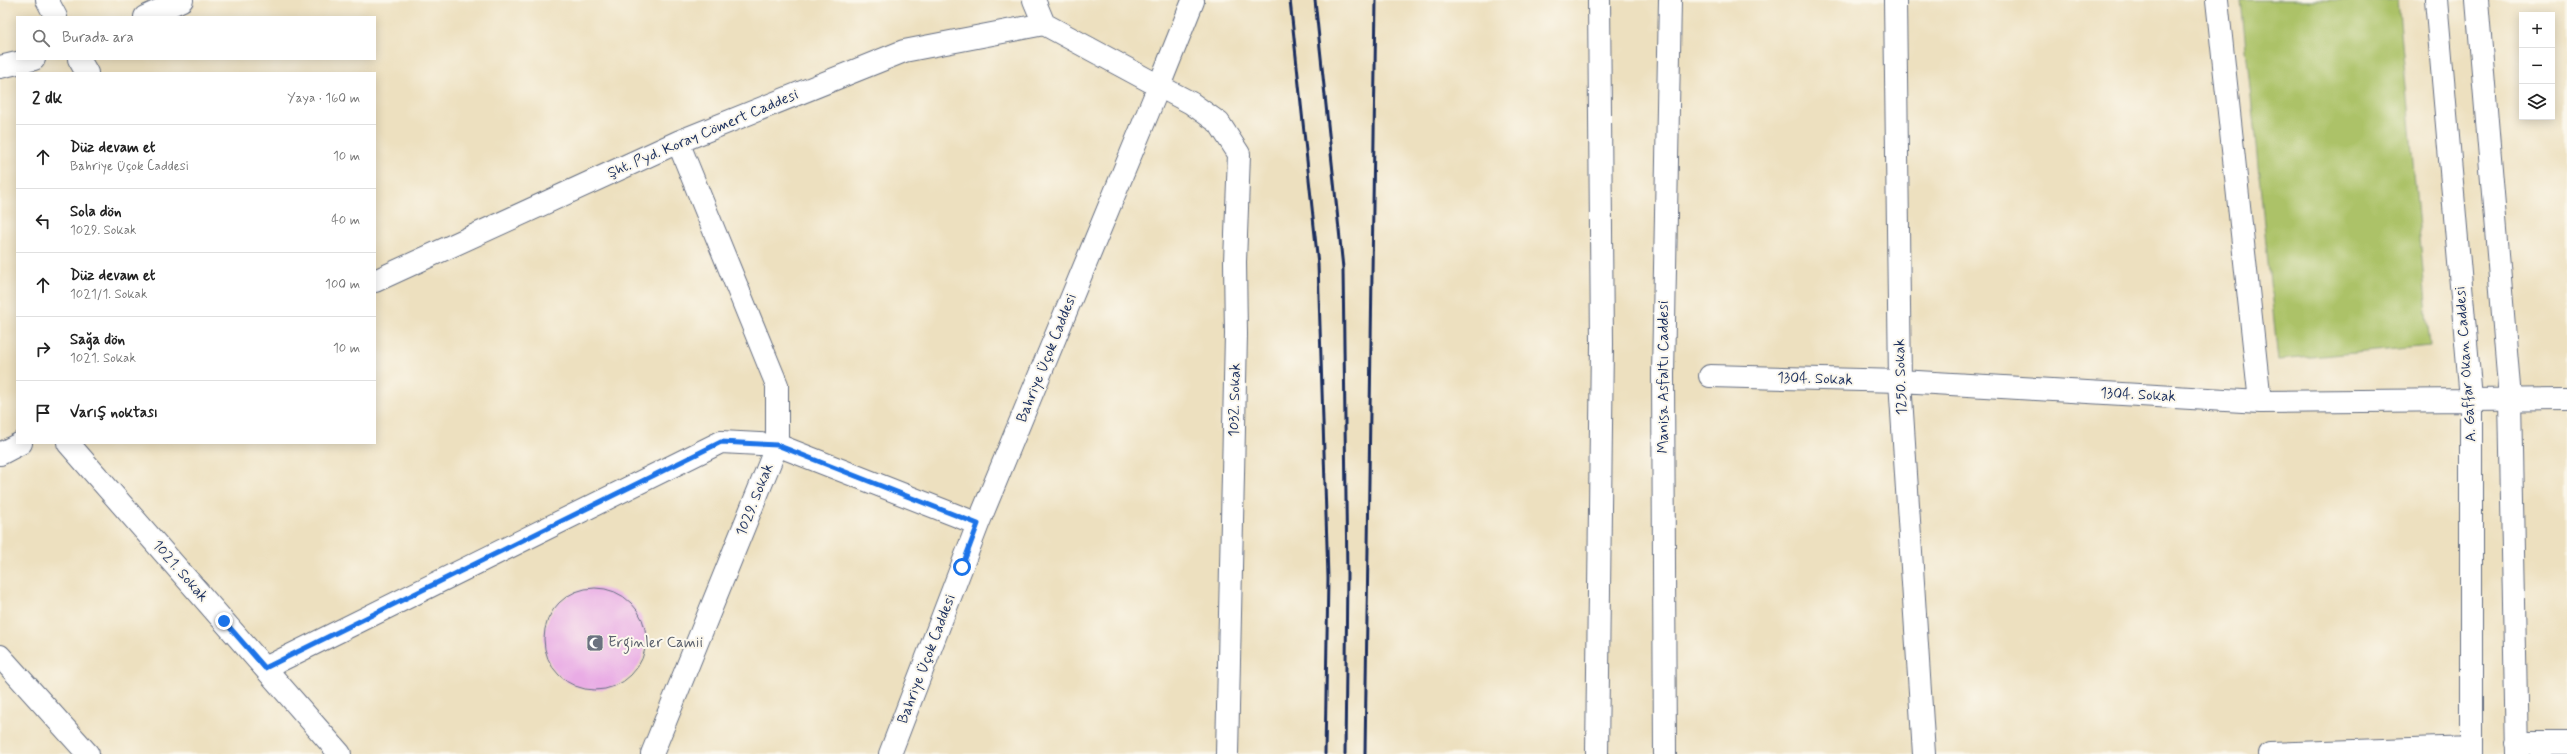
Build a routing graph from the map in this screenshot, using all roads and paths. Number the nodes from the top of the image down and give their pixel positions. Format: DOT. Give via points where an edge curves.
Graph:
graph roads {
  1 [pos="47,0"];
  2 [pos="182,0"];
  3 [pos="1034,0"];
  4 [pos="1599,0"];
  5 [pos="1670,0"];
  6 [pos="1896,0"];
  7 [pos="2217,0"];
  8 [pos="2436,0"];
  9 [pos="2477,0"];
  10 [pos="1193,1"];
  11 [pos="55,16"];
  12 [pos="147,16"];
  13 [pos="1044,24"];
  14 [pos="30,60"];
  15 [pos="80,60"];
  16 [pos="0,67"];
  17 [pos="86,72"];
  18 [pos="1159,86"];
  19 [pos="678,142"];
  20 [pos="376,281"];
  21 [pos="1710,376"];
  22 [pos="1900,381"];
  23 [pos="2471,399"];
  24 [pos="2510,399"];
  25 [pos="2567,399"];
  26 [pos="2260,402"];
  27 [pos="18,444"];
  28 [pos="69,444"];
  29 [pos="777,445"];
  30 [pos="0,454"];
  31 [pos="978,524"];
  32 [pos="0,656"];
  33 [pos="265,668"];
  34 [pos="2567,743"];
  35 [pos="2517,749"];
  36 [pos="2471,750"];
  37 [pos="88,754"];
  38 [pos="340,754"];
  39 [pos="652,754"];
  40 [pos="890,754"];
  41 [pos="1227,754"];
  42 [pos="1597,754"];
  43 [pos="1665,754"];
  44 [pos="1924,754"];
  45 [pos="2270,754"];
  1 -- 11 [label="main road"];
  2 -- 12 [label="main road"];
  3 -- 13 [label="main road"];
  4 -- 42 [label="main road" via="1602,344"];
  5 -- 43 [label="main road, Manisa Asfaltı Caddesi" via="1662,375"];
  6 -- 22 [label="main road, 1250. Sokak"];
  7 -- 26 [label="main road"];
  8 -- 23 [label="main road, A. Gaffar Okan Caddesi"];
  9 -- 24 [label="main road"];
  10 -- 18 [label="main road, Bahriye Üçok Caddesi"];
  13 -- 18 [label="main road"];
  13 -- 19 [label="main road, Şht. Pyd. Koray Cömert Caddesi" via="904,51"];
  14 -- 16 [label="main road"];
  15 -- 17 [label="main road"];
  18 -- 31 [label="main road, Bahriye Üçok Caddesi"];
  18 -- 41 [label="main road, 1032. Sokak" via="1191,103 1219,124 1240,154 1235,262 1236,334"];
  19 -- 20 [label="main road, Şht. Pyd. Koray Cömert Caddesi"];
  19 -- 29 [label="main road" via="777,385"];
  21 -- 22 [label="main road, 1304. Sokak"];
  22 -- 26 [label="main road, 1304. Sokak"];
  22 -- 44 [label="main road, 1250. Sokak"];
  23 -- 24 [label="main road, 1304. Sokak"];
  23 -- 26 [label="main road, 1304. Sokak"];
  23 -- 36 [label="main road, A. Gaffar Okan Caddesi"];
  24 -- 25 [label="main road, 1304. Sokak"];
  24 -- 35 [label="main road"];
  27 -- 30 [label="main road"];
  28 -- 33 [label="main road, 1021. Sokak"];
  29 -- 31 [label="main road, 1029. Sokak"];
  29 -- 33 [label="main road" via="721,442"];
  29 -- 39 [label="main road, 1029. Sokak"];
  31 -- 40 [label="main road, Bahriye Üçok Caddesi"];
  32 -- 37 [label="main road"];
  33 -- 38 [label="main road, 1021. Sokak"];
  34 -- 35 [label="main road"];
  36 -- 45 [label="main road"];
}
